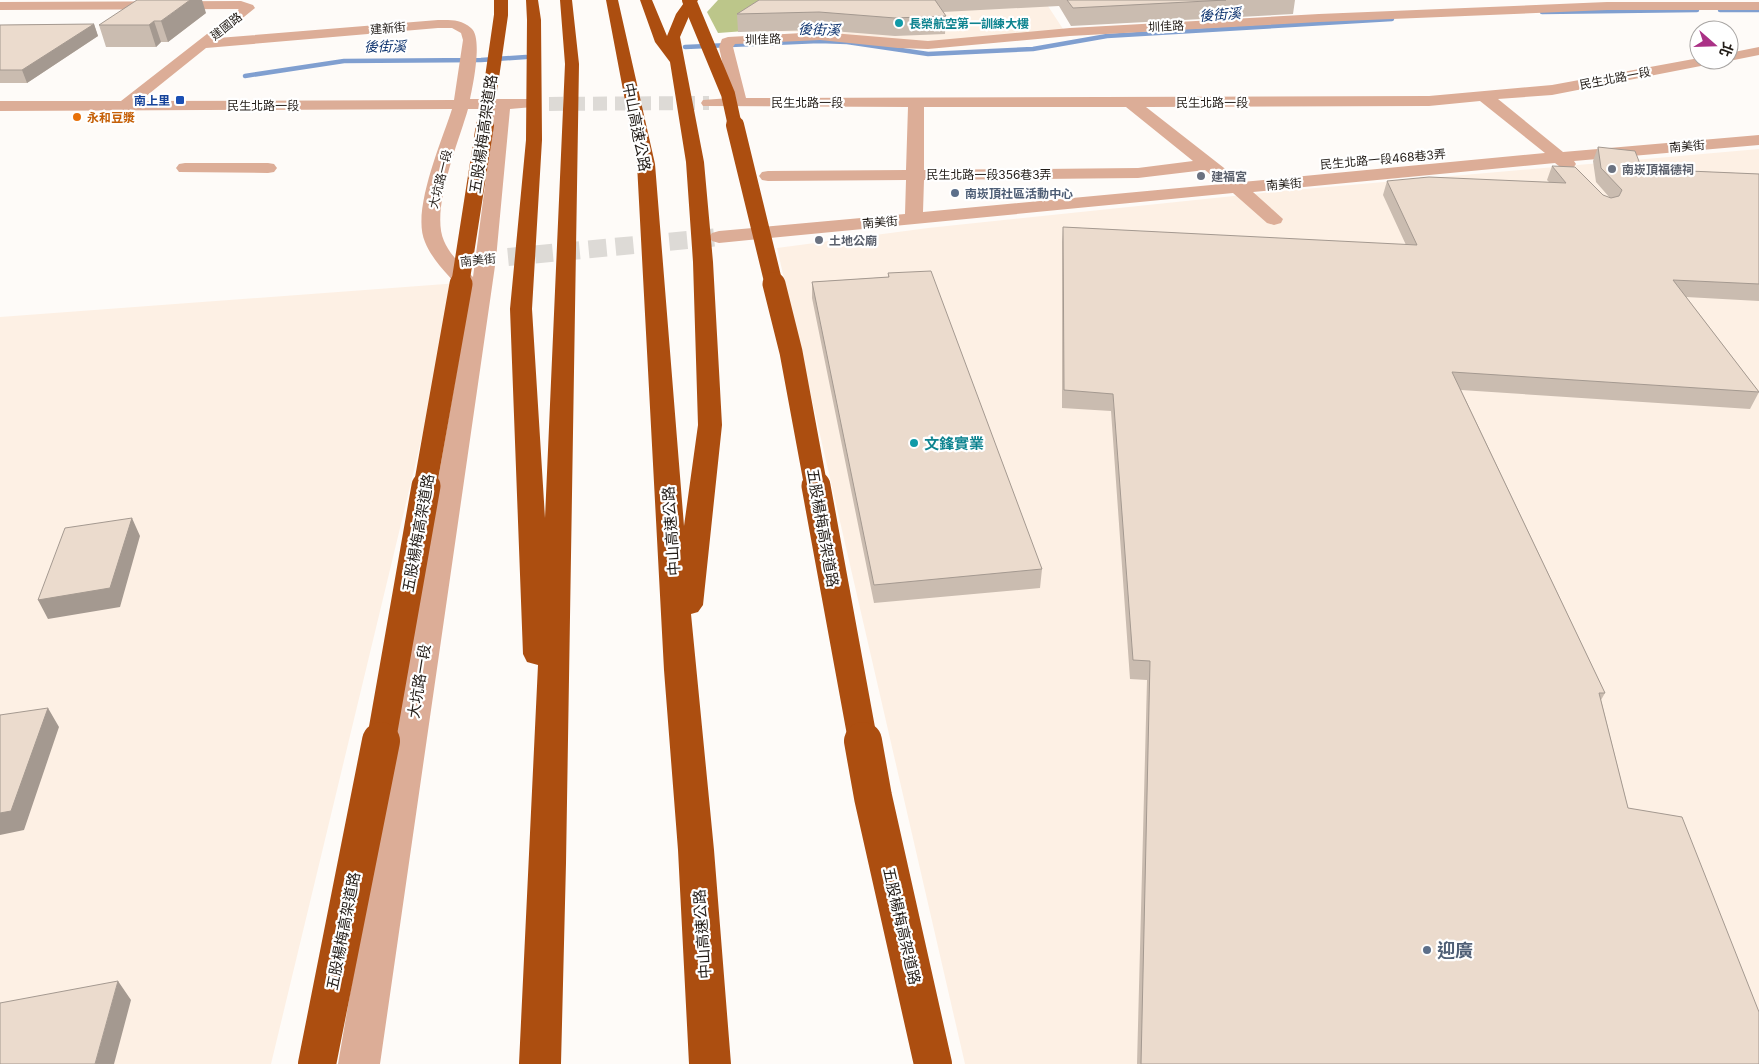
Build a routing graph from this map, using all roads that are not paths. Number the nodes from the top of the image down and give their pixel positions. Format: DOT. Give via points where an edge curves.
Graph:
graph roads {
  1 [pos="566,0"];
  2 [pos="612,0"];
  3 [pos="646,0"];
  4 [pos="690,0"];
  5 [pos="519,4"];
  6 [pos="0,6"];
  7 [pos="1759,6"];
  8 [pos="203,44"];
  9 [pos="1759,51"];
  10 [pos="1739,54"];
  11 [pos="677,61"];
  12 [pos="1689,64"];
  13 [pos="1485,97"];
  14 [pos="739,102"];
  15 [pos="916,102"];
  16 [pos="1130,102"];
  17 [pos="709,103"];
  18 [pos="461,104"];
  19 [pos="503,104"];
  20 [pos="527,104"];
  21 [pos="125,105"];
  22 [pos="0,106"];
  23 [pos="1759,140"];
  24 [pos="1554,151"];
  25 [pos="185,168"];
  26 [pos="268,168"];
  27 [pos="1214,168"];
  28 [pos="915,175"];
  29 [pos="768,176"];
  30 [pos="1580,178"];
  31 [pos="1238,188"];
  32 [pos="914,219"];
  33 [pos="1274,219"];
  34 [pos="719,237"];
  35 [pos="508,257"];
  36 [pos="486,260"];
  37 [pos="448,263"];
  38 [pos="480,299"];
  39 [pos="680,670"];
  40 [pos="548,863"];
  41 [pos="317,1064"];
  42 [pos="358,1064"];
  43 [pos="540,1064"];
  44 [pos="710,1064"];
  45 [pos="933,1064"];
  1 -- 40 [label="highway" via="572,64"];
  2 -- 39 [label="highway, 中山高速公路" via="646,164"];
  3 -- 11 [label="highway" via="662,42"];
  4 -- 11 [label="highway" via="673,37"];
  4 -- 45 [label="highway, 五股楊梅高架道路, bridge" via="728,94 791,352 873,797"];
  5 -- 40 [label="highway" via="534,140 521,309"];
  5 -- 41 [label="highway, 五股楊梅高架道路, bridge" via="501,14 468,242 386,720"];
  6 -- 8 [label="street, 建國路" via="241,5 248,8"];
  7 -- 14 [label="street, 圳佳路" via="1607,6 1319,18 1070,32 928,45 820,36 745,39 726,45"];
  8 -- 18 [label="street, 建新街" via="447,24 462,26 470,40"];
  8 -- 21 [label="street, 建國路"];
  9 -- 10 [label="street"];
  11 -- 39 [label="highway" via="695,162 710,425"];
  12 -- 13 [label="street, 民生北路一段" via="1552,90"];
  13 -- 16 [label="street, 民生北路一段" via="1429,101"];
  13 -- 24 [label="street"];
  14 -- 15 [label="street, 民生北路一段"];
  14 -- 17 [label="street, 民生北路一段"];
  15 -- 16 [label="street, 民生北路一段"];
  15 -- 28 [label="street"];
  16 -- 27 [label="street"];
  18 -- 19 [label="street, 民生北路一段"];
  18 -- 21 [label="street, 民生北路一段"];
  18 -- 37 [label="street, 大坑路一段" via="434,199 430,225 432,238"];
  19 -- 20 [label="street, 民生北路一段"];
  19 -- 36 [label="street, 大坑路一段"];
  21 -- 22 [label="street, 民生北路一段"];
  23 -- 24 [label="street, 南美街"];
  24 -- 27 [label="street, 民生北路一段468巷3弄"];
  24 -- 30 [label="street"];
  24 -- 31 [label="street, 南美街"];
  25 -- 26 [label="street"];
  27 -- 28 [label="street, 民生北路一段356巷3弄" via="1138,173"];
  27 -- 31 [label="street"];
  28 -- 29 [label="street, 民生北路一段356巷3弄"];
  28 -- 32 [label="street"];
  31 -- 32 [label="street, 南美街"];
  31 -- 33 [label="street"];
  32 -- 34 [label="street, 南美街"];
  35 -- 36 [label="street, 南美街"];
  36 -- 37 [label="street, 南美街"];
  36 -- 38 [label="street, 大坑路一段"];
  37 -- 38 [label="street, 大坑路一段"];
  38 -- 42 [label="street, 大坑路一段"];
  39 -- 44 [label="highway, 中山高速公路"];
  40 -- 43 [label="highway"];
}
